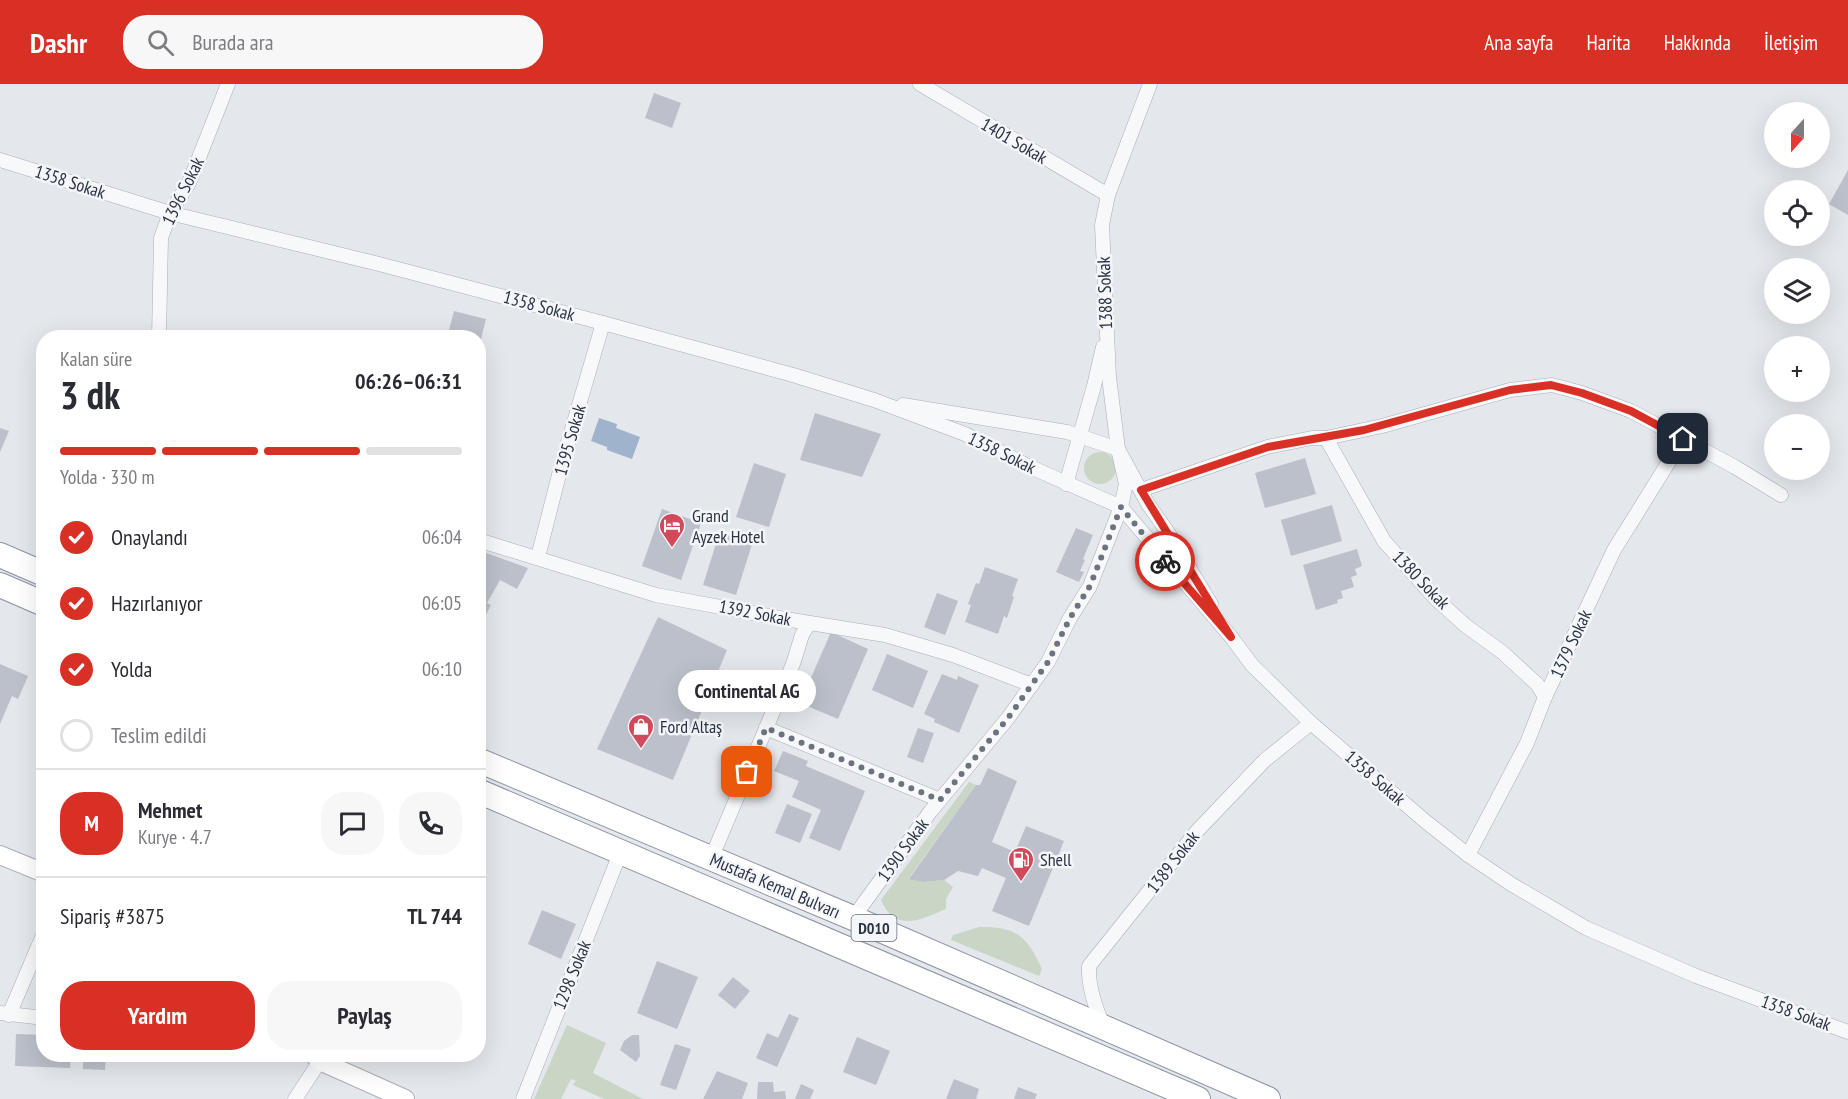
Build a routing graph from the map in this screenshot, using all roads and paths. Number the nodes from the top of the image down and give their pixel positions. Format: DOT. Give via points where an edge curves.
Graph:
graph roads {
  1 [pos="228,84"];
  2 [pos="920,84"];
  3 [pos="1150,84"];
  4 [pos="0,160"];
  5 [pos="1108,195"];
  6 [pos="170,213"];
  7 [pos="603,323"];
  8 [pos="159,330"];
  9 [pos="1106,330"];
  10 [pos="874,400"];
  11 [pos="1079,436"];
  12 [pos="1326,438"];
  13 [pos="1683,439"];
  14 [pos="1118,449"];
  15 [pos="1066,484"];
  16 [pos="1141,490"];
  17 [pos="1781,495"];
  18 [pos="1121,507"];
  19 [pos="486,542"];
  20 [pos="0,555"];
  21 [pos="538,557"];
  22 [pos="36,567"];
  23 [pos="0,585"];
  24 [pos="36,601"];
  25 [pos="810,623"];
  26 [pos="1231,637"];
  27 [pos="1032,685"];
  28 [pos="1545,697"];
  29 [pos="1311,723"];
  30 [pos="766,728"];
  31 [pos="486,763"];
  32 [pos="486,793"];
  33 [pos="940,800"];
  34 [pos="621,851"];
  35 [pos="0,855"];
  36 [pos="1468,855"];
  37 [pos="711,859"];
  38 [pos="36,870"];
  39 [pos="853,918"];
  40 [pos="36,950"];
  41 [pos="5,1014"];
  42 [pos="36,1017"];
  43 [pos="1104,1028"];
  44 [pos="1848,1032"];
  45 [pos="314,1062"];
  46 [pos="325,1062"];
  47 [pos="295,1099"];
  48 [pos="405,1099"];
  49 [pos="523,1099"];
  50 [pos="1198,1099"];
  51 [pos="1268,1099"];
  1 -- 6 [label="street, 1396 Sokak" via="189,183"];
  2 -- 5 [label="street, 1401 Sokak"];
  3 -- 5 [label="street, 1388 Sokak"];
  4 -- 6 [label="street, 1358 Sokak"];
  5 -- 9 [label="street, 1388 Sokak" via="1102,225"];
  6 -- 7 [label="street, 1358 Sokak"];
  6 -- 8 [label="street, 1396 Sokak" via="161,238"];
  7 -- 10 [label="street, 1358 Sokak"];
  7 -- 21 [label="street, 1395 Sokak"];
  9 -- 11 [label="street"];
  9 -- 14 [label="street, 1388 Sokak"];
  10 -- 11 [label="street"];
  10 -- 15 [label="street, 1358 Sokak" via="965,434"];
  11 -- 14 [label="street"];
  11 -- 15 [label="street"];
  12 -- 13 [label="street" via="1510,390 1551,385 1631,411"];
  12 -- 16 [label="street" via="1268,447"];
  12 -- 28 [label="street, 1380 Sokak" via="1384,541 1436,599 1502,651 1537,684"];
  13 -- 17 [label="street"];
  13 -- 28 [label="street, 1379 Sokak" via="1614,550"];
  14 -- 16 [label="street"];
  14 -- 18 [label="street, 1388 Sokak" via="1126,484"];
  15 -- 18 [label="street, 1358 Sokak"];
  16 -- 26 [label="street"];
  18 -- 26 [label="street, 1358 Sokak"];
  18 -- 27 [label="street, 1390 Sokak" via="1090,586"];
  19 -- 21 [label="street, 1392 Sokak"];
  20 -- 22 [label="highway"];
  21 -- 25 [label="street, 1392 Sokak" via="656,595"];
  23 -- 24 [label="highway"];
  25 -- 27 [label="street, 1392 Sokak" via="885,635"];
  25 -- 30 [label="street"];
  26 -- 29 [label="street, 1358 Sokak" via="1252,665"];
  27 -- 33 [label="street, 1390 Sokak"];
  28 -- 36 [label="street, 1379 Sokak" via="1527,742"];
  29 -- 36 [label="street, 1358 Sokak"];
  29 -- 43 [label="street, 1389 Sokak" via="1265,760 1197,831 1089,966 1094,1000"];
  30 -- 33 [label="street"];
  30 -- 37 [label="street"];
  31 -- 37 [label="highway, Mustafa Kemal Bulvarı / D010"];
  32 -- 34 [label="highway, Mustafa Kemal Bulvarı / D010"];
  33 -- 39 [label="street, 1390 Sokak"];
  34 -- 49 [label="street, 1298 Sokak"];
  34 -- 50 [label="highway, Mustafa Kemal Bulvarı / D010"];
  35 -- 38 [label="street"];
  36 -- 44 [label="street, 1358 Sokak" via="1586,928 1696,976"];
  37 -- 39 [label="highway, Mustafa Kemal Bulvarı / D010"];
  39 -- 43 [label="highway, Mustafa Kemal Bulvarı / D010"];
  40 -- 41 [label="street"];
  41 -- 42 [label="street"];
  43 -- 51 [label="highway, Mustafa Kemal Bulvarı / D010"];
  45 -- 47 [label="street"];
  46 -- 48 [label="street"];
}
